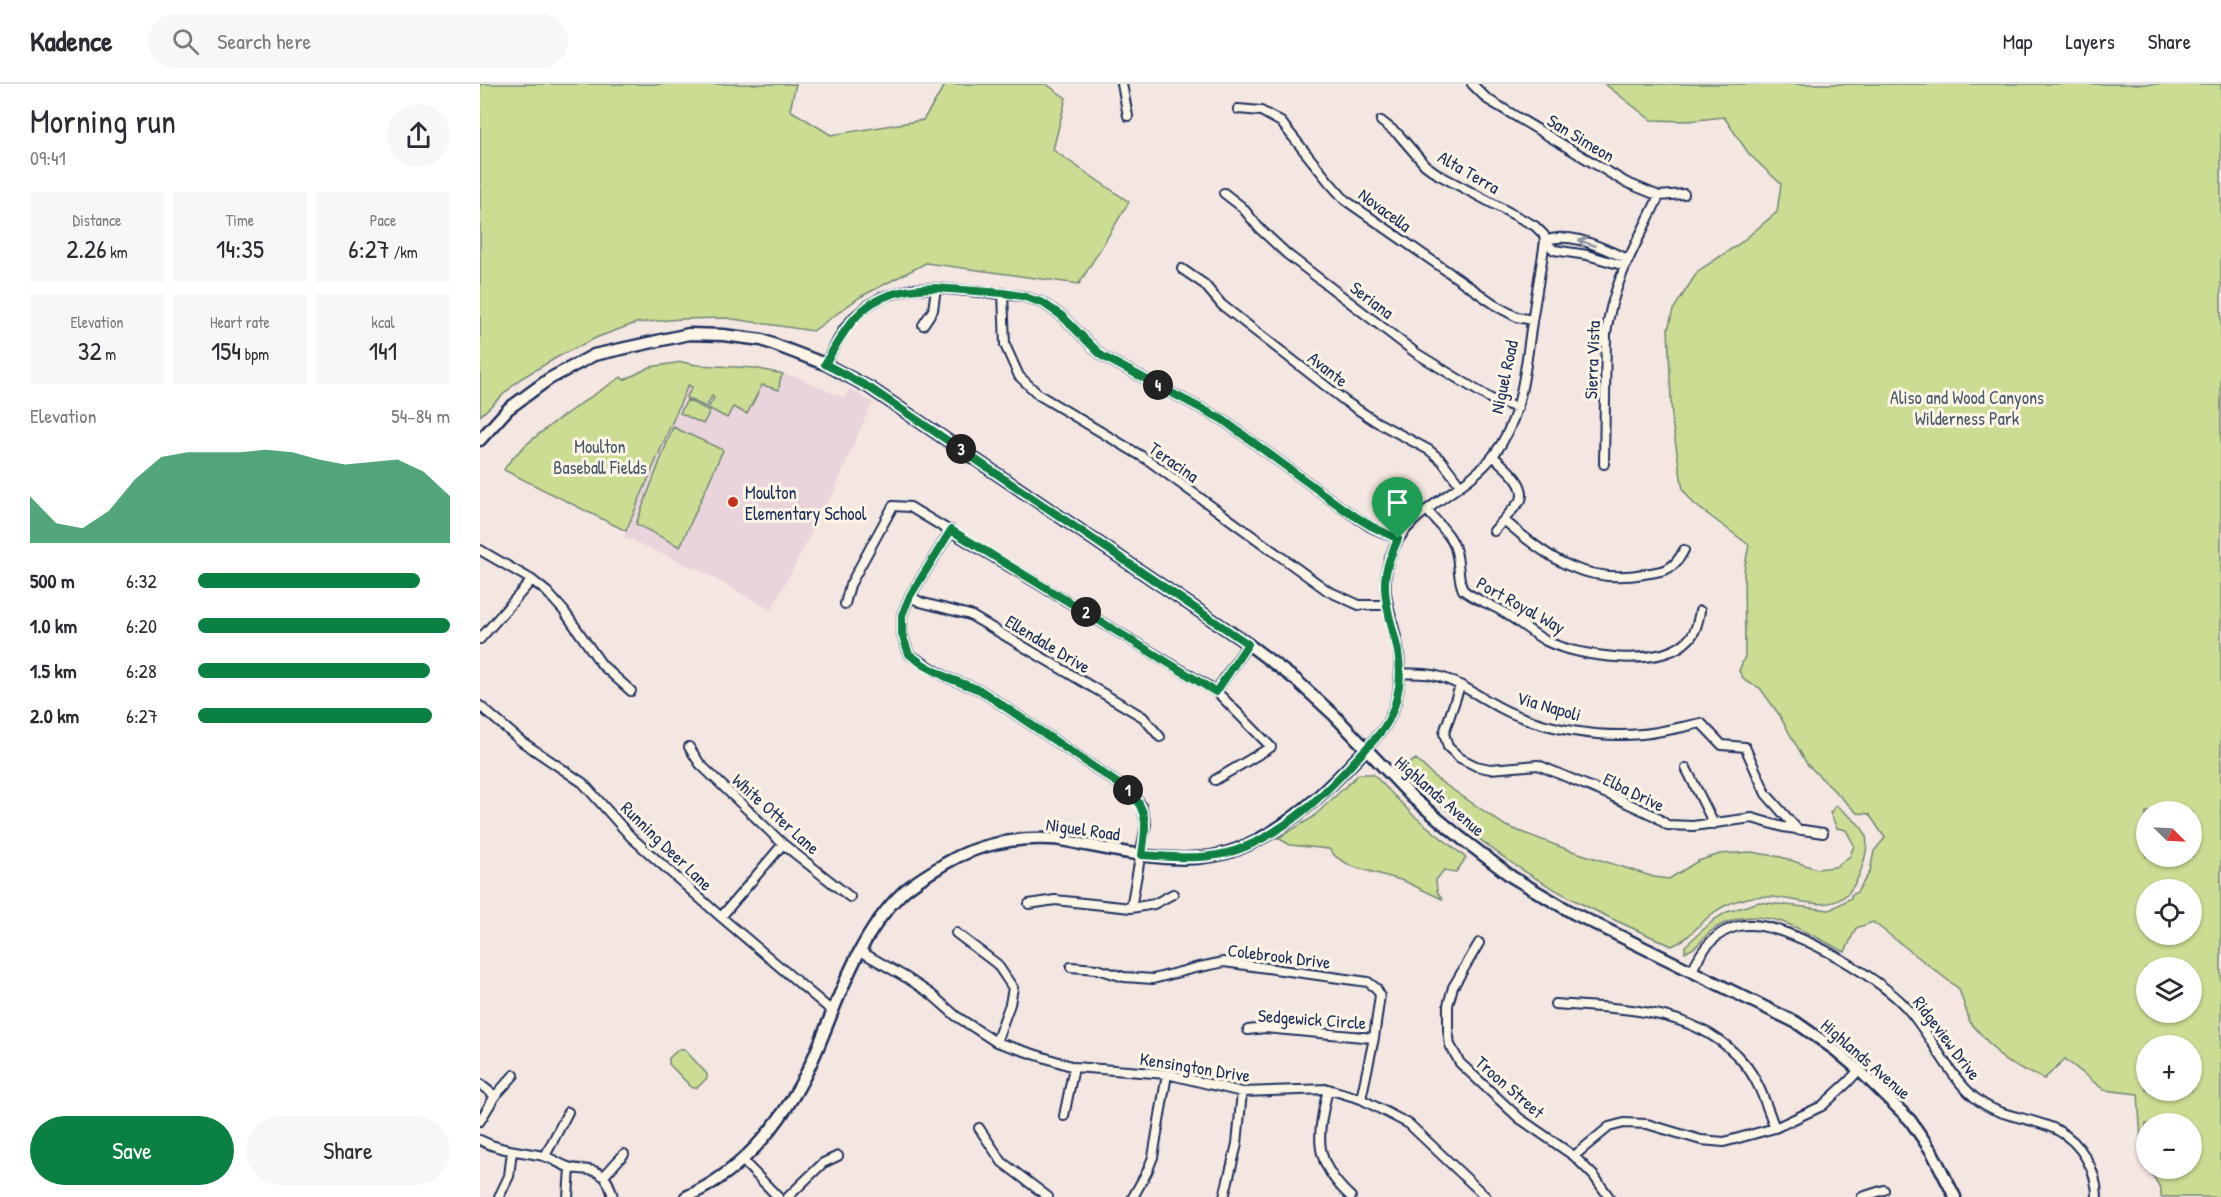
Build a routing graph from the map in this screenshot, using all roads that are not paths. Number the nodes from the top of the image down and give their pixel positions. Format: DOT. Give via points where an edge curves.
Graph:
graph roads {
  1 [pos="1122,84"];
  2 [pos="1472,84"];
  3 [pos="1238,109"];
  4 [pos="1128,116"];
  5 [pos="1382,121"];
  6 [pos="1224,193"];
  7 [pos="1684,194"];
  8 [pos="1659,196"];
  9 [pos="1545,241"];
  10 [pos="1626,262"];
  11 [pos="1182,269"];
  12 [pos="936,288"];
  13 [pos="1003,293"];
  14 [pos="1532,320"];
  15 [pos="924,325"];
  16 [pos="825,364"];
  17 [pos="1518,408"];
  18 [pos="480,440"];
  19 [pos="1493,456"];
  20 [pos="1604,464"];
  21 [pos="1460,484"];
  22 [pos="1427,510"];
  23 [pos="1504,520"];
  24 [pos="951,530"];
  25 [pos="1494,531"];
  26 [pos="1398,539"];
  27 [pos="480,550"];
  28 [pos="1684,550"];
  29 [pos="532,580"];
  30 [pos="910,596"];
  31 [pos="845,604"];
  32 [pos="1387,605"];
  33 [pos="1700,611"];
  34 [pos="480,639"];
  35 [pos="1248,644"];
  36 [pos="1400,674"];
  37 [pos="1460,686"];
  38 [pos="630,691"];
  39 [pos="1216,692"];
  40 [pos="480,706"];
  41 [pos="1160,737"];
  42 [pos="689,747"];
  43 [pos="1365,750"];
  44 [pos="1686,768"];
  45 [pos="1215,780"];
  46 [pos="1714,824"];
  47 [pos="1798,830"];
  48 [pos="1823,833"];
  49 [pos="783,844"];
  50 [pos="1142,855"];
  51 [pos="1173,894"];
  52 [pos="850,897"];
  53 [pos="1029,904"];
  54 [pos="1131,908"];
  55 [pos="720,917"];
  56 [pos="956,933"];
  57 [pos="1479,943"];
  58 [pos="860,951"];
  59 [pos="1071,968"];
  60 [pos="1692,971"];
  61 [pos="1555,1004"];
  62 [pos="832,1011"];
  63 [pos="1248,1030"];
  64 [pos="1374,1038"];
  65 [pos="996,1042"];
  66 [pos="1074,1067"];
  67 [pos="1859,1070"];
  68 [pos="1167,1074"];
  69 [pos="514,1076"];
  70 [pos="480,1084"];
  71 [pos="1328,1089"];
  72 [pos="1242,1092"];
  73 [pos="495,1096"];
  74 [pos="1361,1099"];
  75 [pos="568,1112"];
  76 [pos="1064,1116"];
  77 [pos="480,1120"];
  78 [pos="979,1128"];
  79 [pos="1775,1128"];
  80 [pos="480,1140"];
  81 [pos="512,1151"];
  82 [pos="624,1154"];
  83 [pos="545,1156"];
  84 [pos="838,1156"];
  85 [pos="1574,1156"];
  86 [pos="742,1160"];
  87 [pos="570,1168"];
  88 [pos="604,1176"];
  89 [pos="1884,1190"];
  90 [pos="500,1197"];
  91 [pos="568,1197"];
  92 [pos="613,1197"];
  93 [pos="686,1197"];
  94 [pos="778,1197"];
  95 [pos="788,1197"];
  96 [pos="1048,1197"];
  97 [pos="1133,1197"];
  98 [pos="1224,1197"];
  99 [pos="1351,1197"];
  100 [pos="1486,1197"];
  101 [pos="1610,1197"];
  102 [pos="1862,1197"];
  103 [pos="1955,1197"];
  104 [pos="2097,1197"];
  1 -- 4 [label="street"];
  2 -- 8 [label="street, San Simeon" via="1496,105 1625,182"];
  3 -- 14 [label="street, Novacella" via="1261,111 1281,122 1345,200 1500,308"];
  5 -- 9 [label="street, Alta Terra" via="1433,171 1535,226"];
  6 -- 17 [label="street, Seriana" via="1287,254 1416,353 1491,399"];
  7 -- 8 [label="street, San Simeon"];
  8 -- 10 [label="street, Sierra Vista"];
  9 -- 10 [label="street, Alta Terra" via="1554,250"];
  10 -- 9 [label="street, one-way" via="1575,240 1556,236"];
  9 -- 14 [label="street, Niguel Road"];
  10 -- 20 [label="street, Sierra Vista" via="1613,295 1606,334"];
  11 -- 21 [label="street, Avante" via="1345,401 1429,450"];
  12 -- 13 [label="street"];
  12 -- 15 [label="street" via="933,310"];
  12 -- 16 [label="street" via="898,291 867,306 844,329"];
  13 -- 26 [label="street" via="1043,303 1062,316 1102,356 1223,420 1345,510"];
  13 -- 32 [label="street, Teracina" via="1005,345 1019,376 1039,395 1148,460 1328,591 1359,605"];
  14 -- 17 [label="street, Niguel Road"];
  16 -- 18 [label="main road, Highlands Avenue" via="762,340 689,334 594,355 524,397"];
  16 -- 35 [label="main road, Highlands Avenue" via="870,388"];
  17 -- 19 [label="street, Niguel Road"];
  19 -- 21 [label="street, Niguel Road"];
  19 -- 23 [label="street" via="1523,494"];
  21 -- 22 [label="street, Niguel Road"];
  22 -- 26 [label="street, Niguel Road"];
  22 -- 33 [label="street, Port Royal Way" via="1452,541 1463,590 1552,643 1606,656 1665,653 1689,640"];
  23 -- 25 [label="street"];
  23 -- 28 [label="street" via="1553,559 1609,576 1664,571 1677,563"];
  24 -- 30 [label="street"];
  24 -- 31 [label="street" via="910,507 893,506 850,585"];
  24 -- 39 [label="street"];
  26 -- 32 [label="street, Niguel Road" via="1386,572"];
  27 -- 29 [label="street"];
  29 -- 34 [label="street"];
  29 -- 38 [label="street" via="564,611 602,666"];
  30 -- 41 [label="street, Ellendale Drive" via="970,615 1143,717"];
  30 -- 50 [label="street" via="902,615 902,634 909,654 948,678 980,690 1132,793 1141,805 1146,824"];
  32 -- 36 [label="street, Niguel Road"];
  35 -- 39 [label="street"];
  35 -- 43 [label="main road, Highlands Avenue" via="1296,680"];
  36 -- 37 [label="street, Via Napoli" via="1433,675"];
  36 -- 43 [label="street, Niguel Road" via="1387,724"];
  37 -- 46 [label="street, Elba Drive" via="1444,733 1448,747 1460,758 1490,769 1538,765 1612,796 1666,825"];
  37 -- 47 [label="street, Via Napoli" via="1512,713 1558,728 1605,735 1644,734 1701,723 1722,745 1745,747 1766,794"];
  39 -- 45 [label="street" via="1271,747"];
  40 -- 55 [label="street, Running Deer Lane" via="521,741 583,783 631,837"];
  42 -- 49 [label="street, White Otter Lane" via="700,764"];
  43 -- 50 [label="main road, Niguel Road" via="1330,788 1272,834 1214,856 1189,859"];
  43 -- 60 [label="main road, Highlands Avenue" via="1413,798 1512,877 1573,913"];
  44 -- 46 [label="street"];
  46 -- 47 [label="street, Elba Drive" via="1752,818"];
  47 -- 48 [label="street, Elba Drive"];
  49 -- 52 [label="street, White Otter Lane"];
  49 -- 55 [label="street"];
  50 -- 54 [label="street"];
  50 -- 58 [label="main road, Niguel Road" via="1052,839 1022,839 968,852 902,893"];
  51 -- 54 [label="street" via="1154,904"];
  53 -- 54 [label="street" via="1055,900"];
  55 -- 62 [label="street, Running Deer Lane"];
  56 -- 65 [label="street" via="997,963 1013,988"];
  57 -- 85 [label="street, Troon Street" via="1453,987 1448,1005 1450,1045 1460,1062 1520,1118"];
  58 -- 62 [label="main road, Niguel Road"];
  58 -- 65 [label="street, Kensington Drive" via="931,994"];
  59 -- 64 [label="street, Colebrook Drive" via="1153,979 1224,962 1368,982 1380,995"];
  60 -- 67 [label="main road, Highlands Avenue" via="1797,1023"];
  60 -- 104 [label="street, Ridgeview Drive" via="1698,956 1712,940 1740,925 1761,924 1782,930 1850,963 1904,1005 1973,1097 1990,1108 2048,1124 2067,1135 2091,1166"];
  61 -- 79 [label="street" via="1650,1012 1712,1034 1744,1062"];
  62 -- 86 [label="main road, Niguel Road" via="792,1100 771,1130"];
  63 -- 64 [label="street, Sedgewick Circle" via="1265,1028"];
  64 -- 74 [label="street"];
  65 -- 66 [label="street, Kensington Drive"];
  66 -- 68 [label="street, Kensington Drive"];
  66 -- 76 [label="street"];
  67 -- 79 [label="street" via="1822,1106"];
  67 -- 103 [label="main road, Highlands Avenue" via="1910,1120"];
  68 -- 72 [label="street, Kensington Drive"];
  68 -- 97 [label="street" via="1153,1157"];
  69 -- 73 [label="street"];
  70 -- 73 [label="street"];
  71 -- 72 [label="street, Kensington Drive"];
  71 -- 74 [label="street, Kensington Drive"];
  71 -- 99 [label="street" via="1319,1130 1321,1150 1326,1170"];
  72 -- 98 [label="street" via="1237,1144"];
  73 -- 77 [label="street"];
  74 -- 100 [label="street, Kensington Drive" via="1409,1125"];
  75 -- 83 [label="street"];
  78 -- 96 [label="street" via="1002,1162"];
  79 -- 85 [label="street" via="1725,1142 1701,1140 1647,1124 1624,1124 1609,1127"];
  80 -- 81 [label="street"];
  81 -- 83 [label="street"];
  81 -- 90 [label="street" via="509,1176"];
  82 -- 88 [label="street"];
  83 -- 87 [label="street"];
  84 -- 95 [label="street" via="823,1163"];
  85 -- 101 [label="street, Troon Street"];
  86 -- 93 [label="main road, Niguel Road" via="713,1184"];
  86 -- 94 [label="street"];
  87 -- 88 [label="street" via="588,1169"];
  87 -- 91 [label="street"];
  88 -- 92 [label="street"];
  89 -- 102 [label="street"];
}
